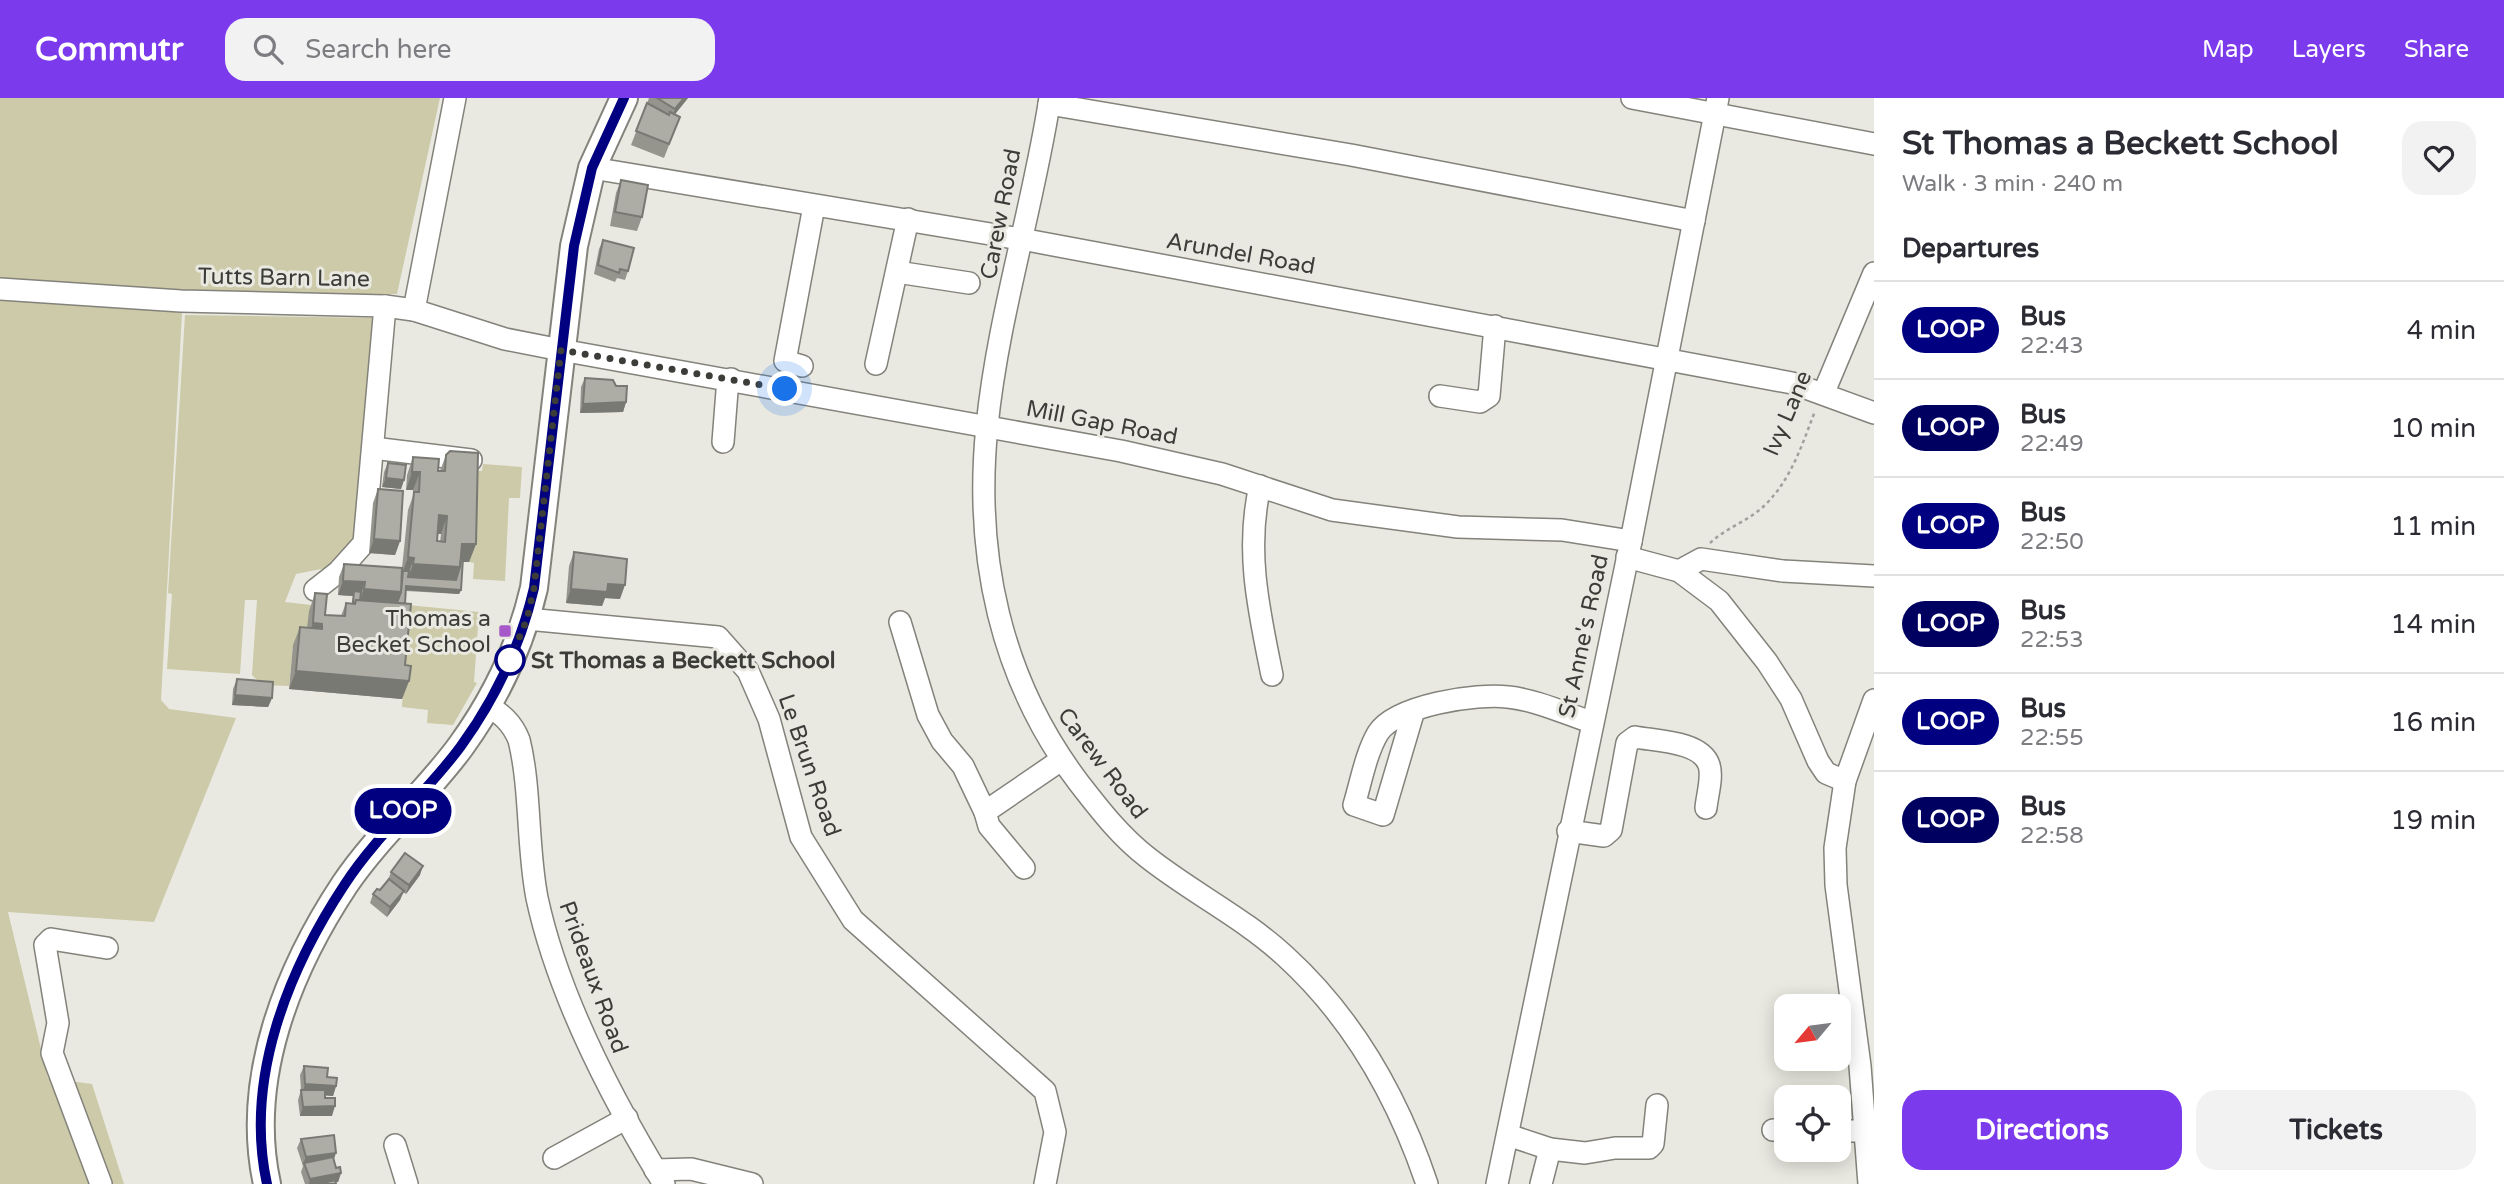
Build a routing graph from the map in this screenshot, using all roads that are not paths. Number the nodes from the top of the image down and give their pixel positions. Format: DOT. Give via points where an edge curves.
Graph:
graph roads {
  1 [pos="455,98"];
  2 [pos="624,98"];
  3 [pos="1632,98"];
  4 [pos="1050,101"];
  5 [pos="1716,106"];
  6 [pos="1874,144"];
  7 [pos="592,168"];
  8 [pos="814,206"];
  9 [pos="908,219"];
  10 [pos="1694,221"];
  11 [pos="1021,240"];
  12 [pos="897,272"];
  13 [pos="1874,273"];
  14 [pos="969,283"];
  15 [pos="0,289"];
  16 [pos="385,306"];
  17 [pos="414,310"];
  18 [pos="1495,326"];
  19 [pos="561,350"];
  20 [pos="1667,360"];
  21 [pos="877,364"];
  22 [pos="802,366"];
  23 [pos="731,379"];
  24 [pos="1824,393"];
  25 [pos="1440,396"];
  26 [pos="1874,413"];
  27 [pos="987,425"];
  28 [pos="723,442"];
  29 [pos="373,448"];
  30 [pos="471,460"];
  31 [pos="1260,486"];
  32 [pos="1629,549"];
  33 [pos="1679,571"];
  34 [pos="1874,576"];
  35 [pos="315,590"];
  36 [pos="527,619"];
  37 [pos="900,622"];
  38 [pos="1272,675"];
  39 [pos="1874,700"];
  40 [pos="486,704"];
  41 [pos="1408,711"];
  42 [pos="1591,722"];
  43 [pos="1061,760"];
  44 [pos="1845,781"];
  45 [pos="1706,808"];
  46 [pos="985,813"];
  47 [pos="1568,831"];
  48 [pos="1024,868"];
  49 [pos="107,948"];
  50 [pos="1867,1064"];
  51 [pos="1657,1105"];
  52 [pos="627,1118"];
  53 [pos="1851,1131"];
  54 [pos="1866,1131"];
  55 [pos="1508,1135"];
  56 [pos="395,1145"];
  57 [pos="1550,1149"];
  58 [pos="554,1158"];
  59 [pos="660,1177"];
  60 [pos="101,1184"];
  61 [pos="267,1184"];
  62 [pos="407,1184"];
  63 [pos="752,1184"];
  64 [pos="1045,1184"];
  65 [pos="1427,1184"];
  66 [pos="1497,1184"];
  67 [pos="1541,1184"];
  68 [pos="1868,1184"];
  1 -- 17 [label="street"];
  2 -- 7 [label="main road"];
  3 -- 5 [label="street"];
  4 -- 10 [label="street"];
  4 -- 11 [label="street, Carew Road"];
  5 -- 6 [label="street"];
  5 -- 10 [label="street, St Anne's Road"];
  7 -- 8 [label="street, Arundel Road"];
  7 -- 19 [label="main road" via="574,246"];
  8 -- 9 [label="street, Arundel Road"];
  8 -- 22 [label="street" via="785,361"];
  9 -- 11 [label="street, Arundel Road"];
  9 -- 12 [label="street"];
  10 -- 20 [label="street, St Anne's Road"];
  11 -- 18 [label="street, Arundel Road"];
  11 -- 27 [label="street, Carew Road"];
  12 -- 14 [label="street"];
  12 -- 21 [label="street"];
  13 -- 24 [label="street, Ivy Lane"];
  15 -- 16 [label="street, Tutts Barn Lane" via="181,301"];
  16 -- 17 [label="street, Tutts Barn Lane"];
  16 -- 29 [label="street"];
  17 -- 19 [label="street, Tutts Barn Lane" via="505,339"];
  18 -- 20 [label="street, Arundel Road"];
  18 -- 25 [label="street" via="1489,396 1480,402"];
  19 -- 23 [label="street, Mill Gap Road"];
  19 -- 36 [label="main road"];
  20 -- 24 [label="street, Arundel Road"];
  20 -- 32 [label="street, St Anne's Road"];
  23 -- 27 [label="street, Mill Gap Road"];
  23 -- 28 [label="street"];
  24 -- 26 [label="street, Arundel Road"];
  27 -- 31 [label="street, Mill Gap Road" via="1122,451"];
  27 -- 43 [label="street, Carew Road" via="983,509 991,581 1009,658 1035,717"];
  29 -- 30 [label="street"];
  29 -- 35 [label="street" via="364,543"];
  31 -- 32 [label="street, Mill Gap Road" via="1332,510 1458,527 1562,530"];
  31 -- 38 [label="street" via="1253,516 1252,565"];
  32 -- 33 [label="street, Mill Gap Road"];
  32 -- 42 [label="street, St Anne's Road"];
  33 -- 34 [label="street" via="1701,559 1783,571"];
  33 -- 44 [label="street" via="1719,601 1741,628 1791,699 1826,773"];
  36 -- 40 [label="main road"];
  36 -- 64 [label="street, Le Brun Road" via="718,637 748,671 769,719 802,837 853,920 1045,1091 1055,1132"];
  37 -- 46 [label="street" via="928,715 963,766"];
  39 -- 44 [label="street"];
  40 -- 52 [label="street, Prideaux Road" via="514,727 519,740 538,899 553,952 602,1071"];
  40 -- 61 [label="main road" via="461,746 345,884 290,984 264,1076 262,1132"];
  41 -- 42 [label="street" via="1493,695 1522,699"];
  42 -- 47 [label="street, St Anne's Road"];
  43 -- 46 [label="street"];
  43 -- 65 [label="street, Carew Road" via="1109,823 1147,857 1285,956 1345,1021 1398,1109"];
  44 -- 50 [label="street" via="1837,816 1836,885"];
  45 -- 47 [label="street" via="1710,770 1702,754 1635,737 1627,743 1611,830 1604,836"];
  46 -- 48 [label="street" via="989,827"];
  47 -- 55 [label="street, St Anne's Road"];
  49 -- 60 [label="street" via="51,939 45,945 58,1023 52,1053"];
  50 -- 54 [label="street"];
  51 -- 57 [label="street" via="1649,1148 1585,1153"];
  52 -- 58 [label="street"];
  52 -- 59 [label="street, Prideaux Road"];
  53 -- 54 [label="street"];
  54 -- 68 [label="street"];
  55 -- 57 [label="street"];
  55 -- 66 [label="street, St Anne's Road"];
  56 -- 62 [label="street"];
  57 -- 67 [label="street"];
  59 -- 63 [label="street" via="691,1169"];
}
